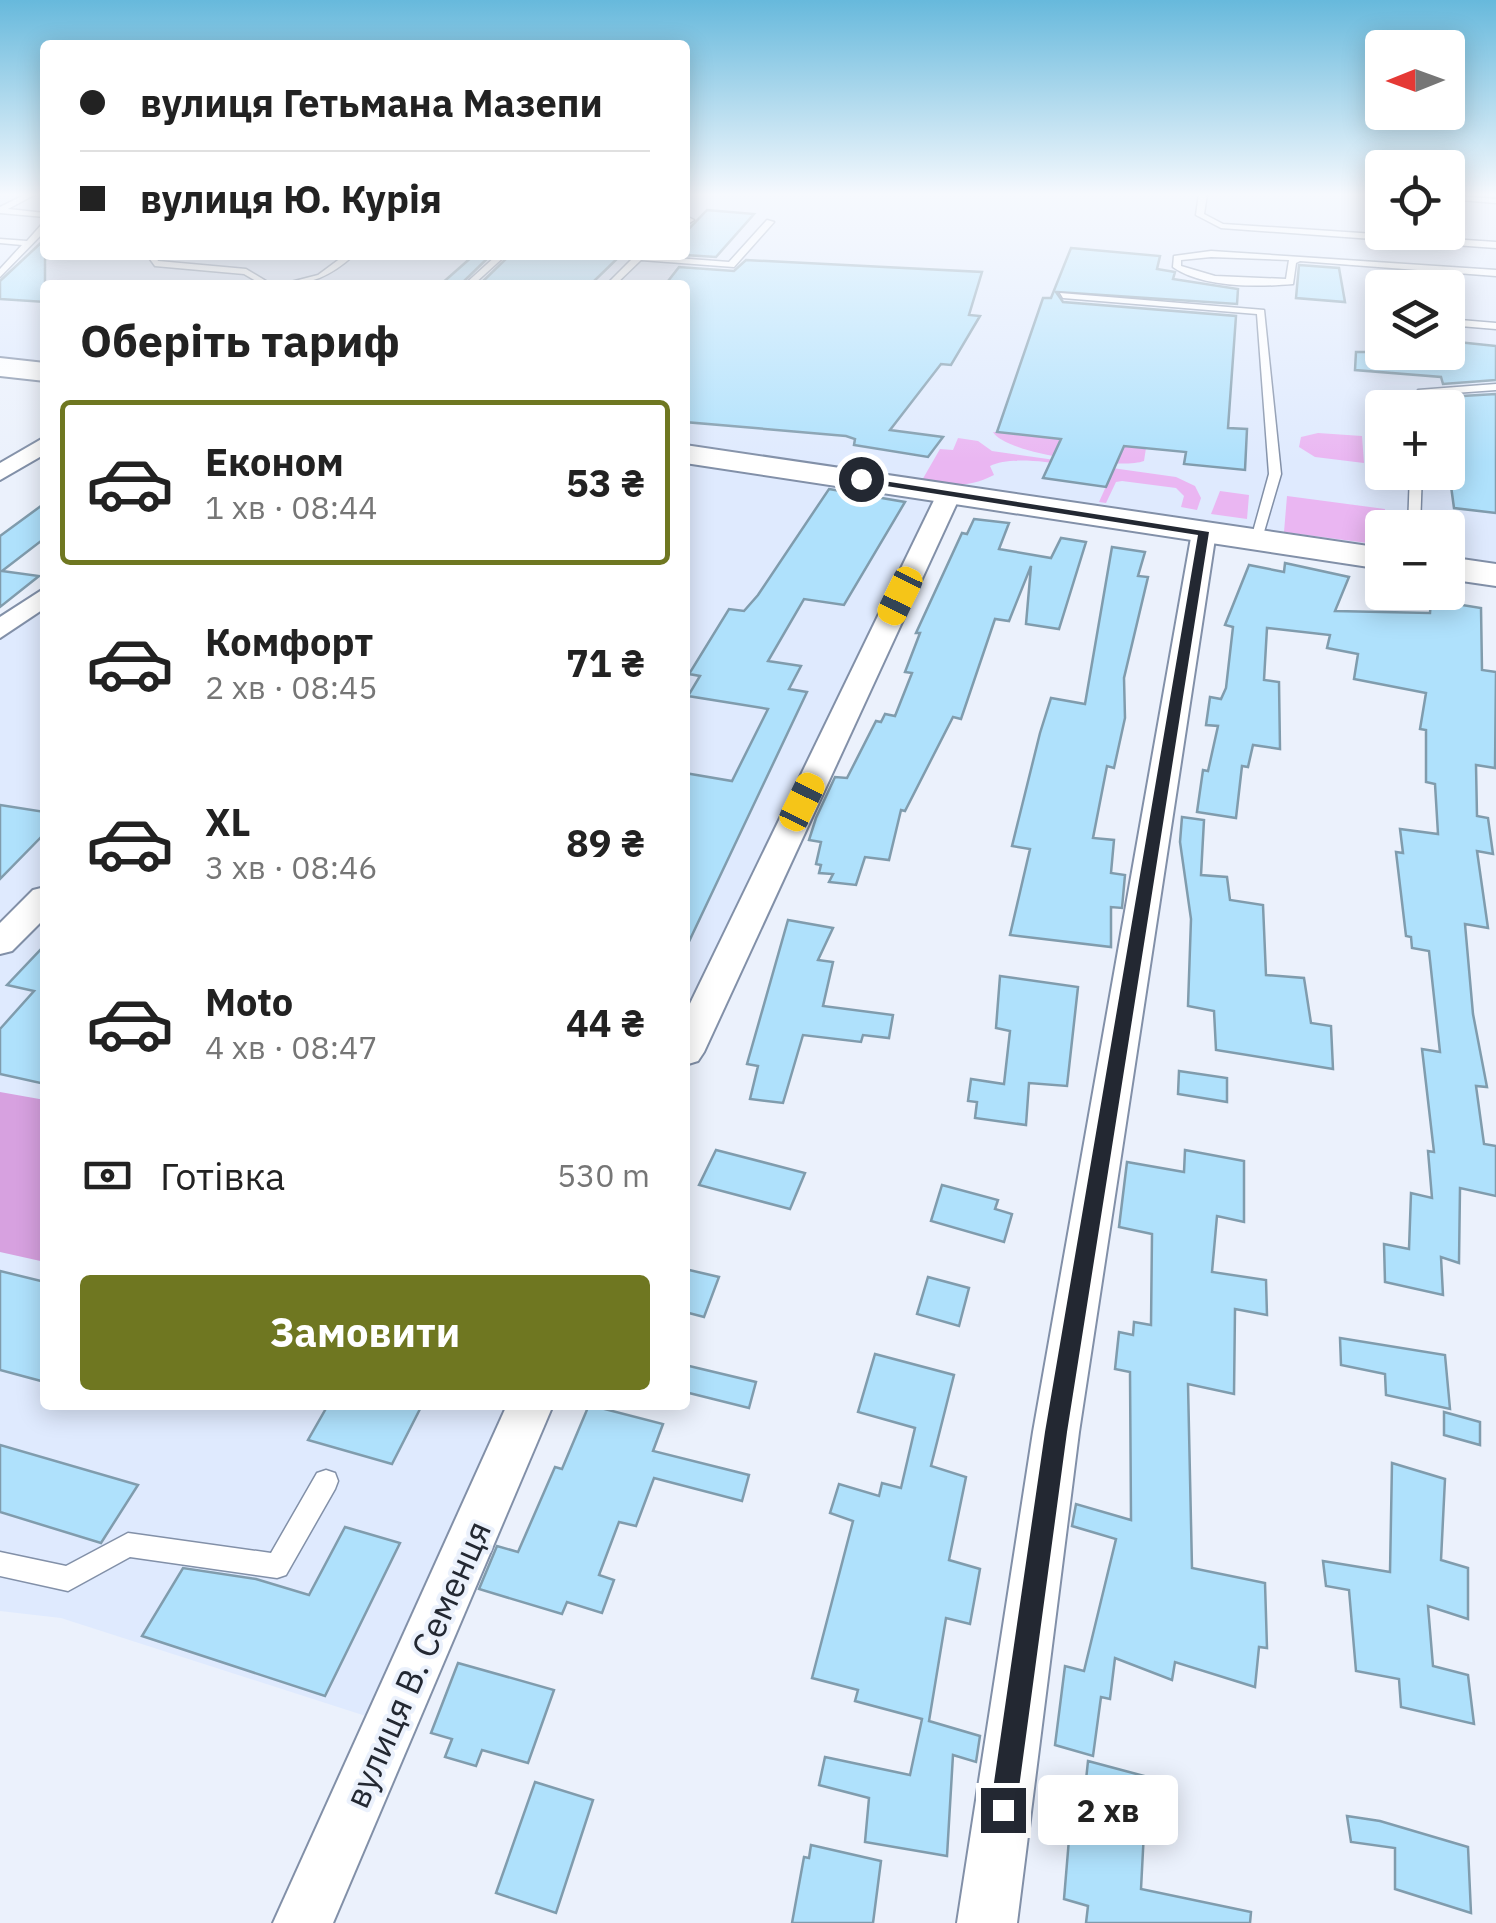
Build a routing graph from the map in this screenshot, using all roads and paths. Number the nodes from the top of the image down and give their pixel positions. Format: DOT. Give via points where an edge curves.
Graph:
graph roads {
  1 [pos="1063,295"];
  2 [pos="1465,323"];
  3 [pos="1496,326"];
  4 [pos="0,367"];
  5 [pos="40,371"];
  6 [pos="1496,387"];
  7 [pos="1452,390"];
  8 [pos="40,447"];
  9 [pos="690,455"];
  10 [pos="0,474"];
  11 [pos="950,492"];
  12 [pos="1204,532"];
  13 [pos="1257,540"];
  14 [pos="1365,556"];
  15 [pos="1465,571"];
  16 [pos="1496,576"];
  17 [pos="40,600"];
  18 [pos="0,630"];
  19 [pos="40,903"];
  20 [pos="0,943"];
  21 [pos="690,1041"];
  22 [pos="528,1410"];
  23 [pos="326,1481"];
  24 [pos="0,1564"];
  25 [pos="304,1923"];
  26 [pos="988,1923"];
  1 -- 13 [label="lane" via="1260,312 1274,474"];
  2 -- 3 [label="lane"];
  4 -- 5 [label="street"];
  6 -- 7 [label="lane"];
  8 -- 10 [label="street"];
  9 -- 11 [label="street"];
  11 -- 12 [label="street"];
  11 -- 21 [label="street"];
  12 -- 13 [label="street"];
  12 -- 26 [label="street" via="1056,1432"];
  13 -- 14 [label="street"];
  15 -- 16 [label="street"];
  17 -- 18 [label="street"];
  19 -- 20 [label="street"];
  22 -- 25 [label="street, вулиця В. Семенця"];
  23 -- 24 [label="lane" via="277,1566 128,1545 68,1579"];
}
